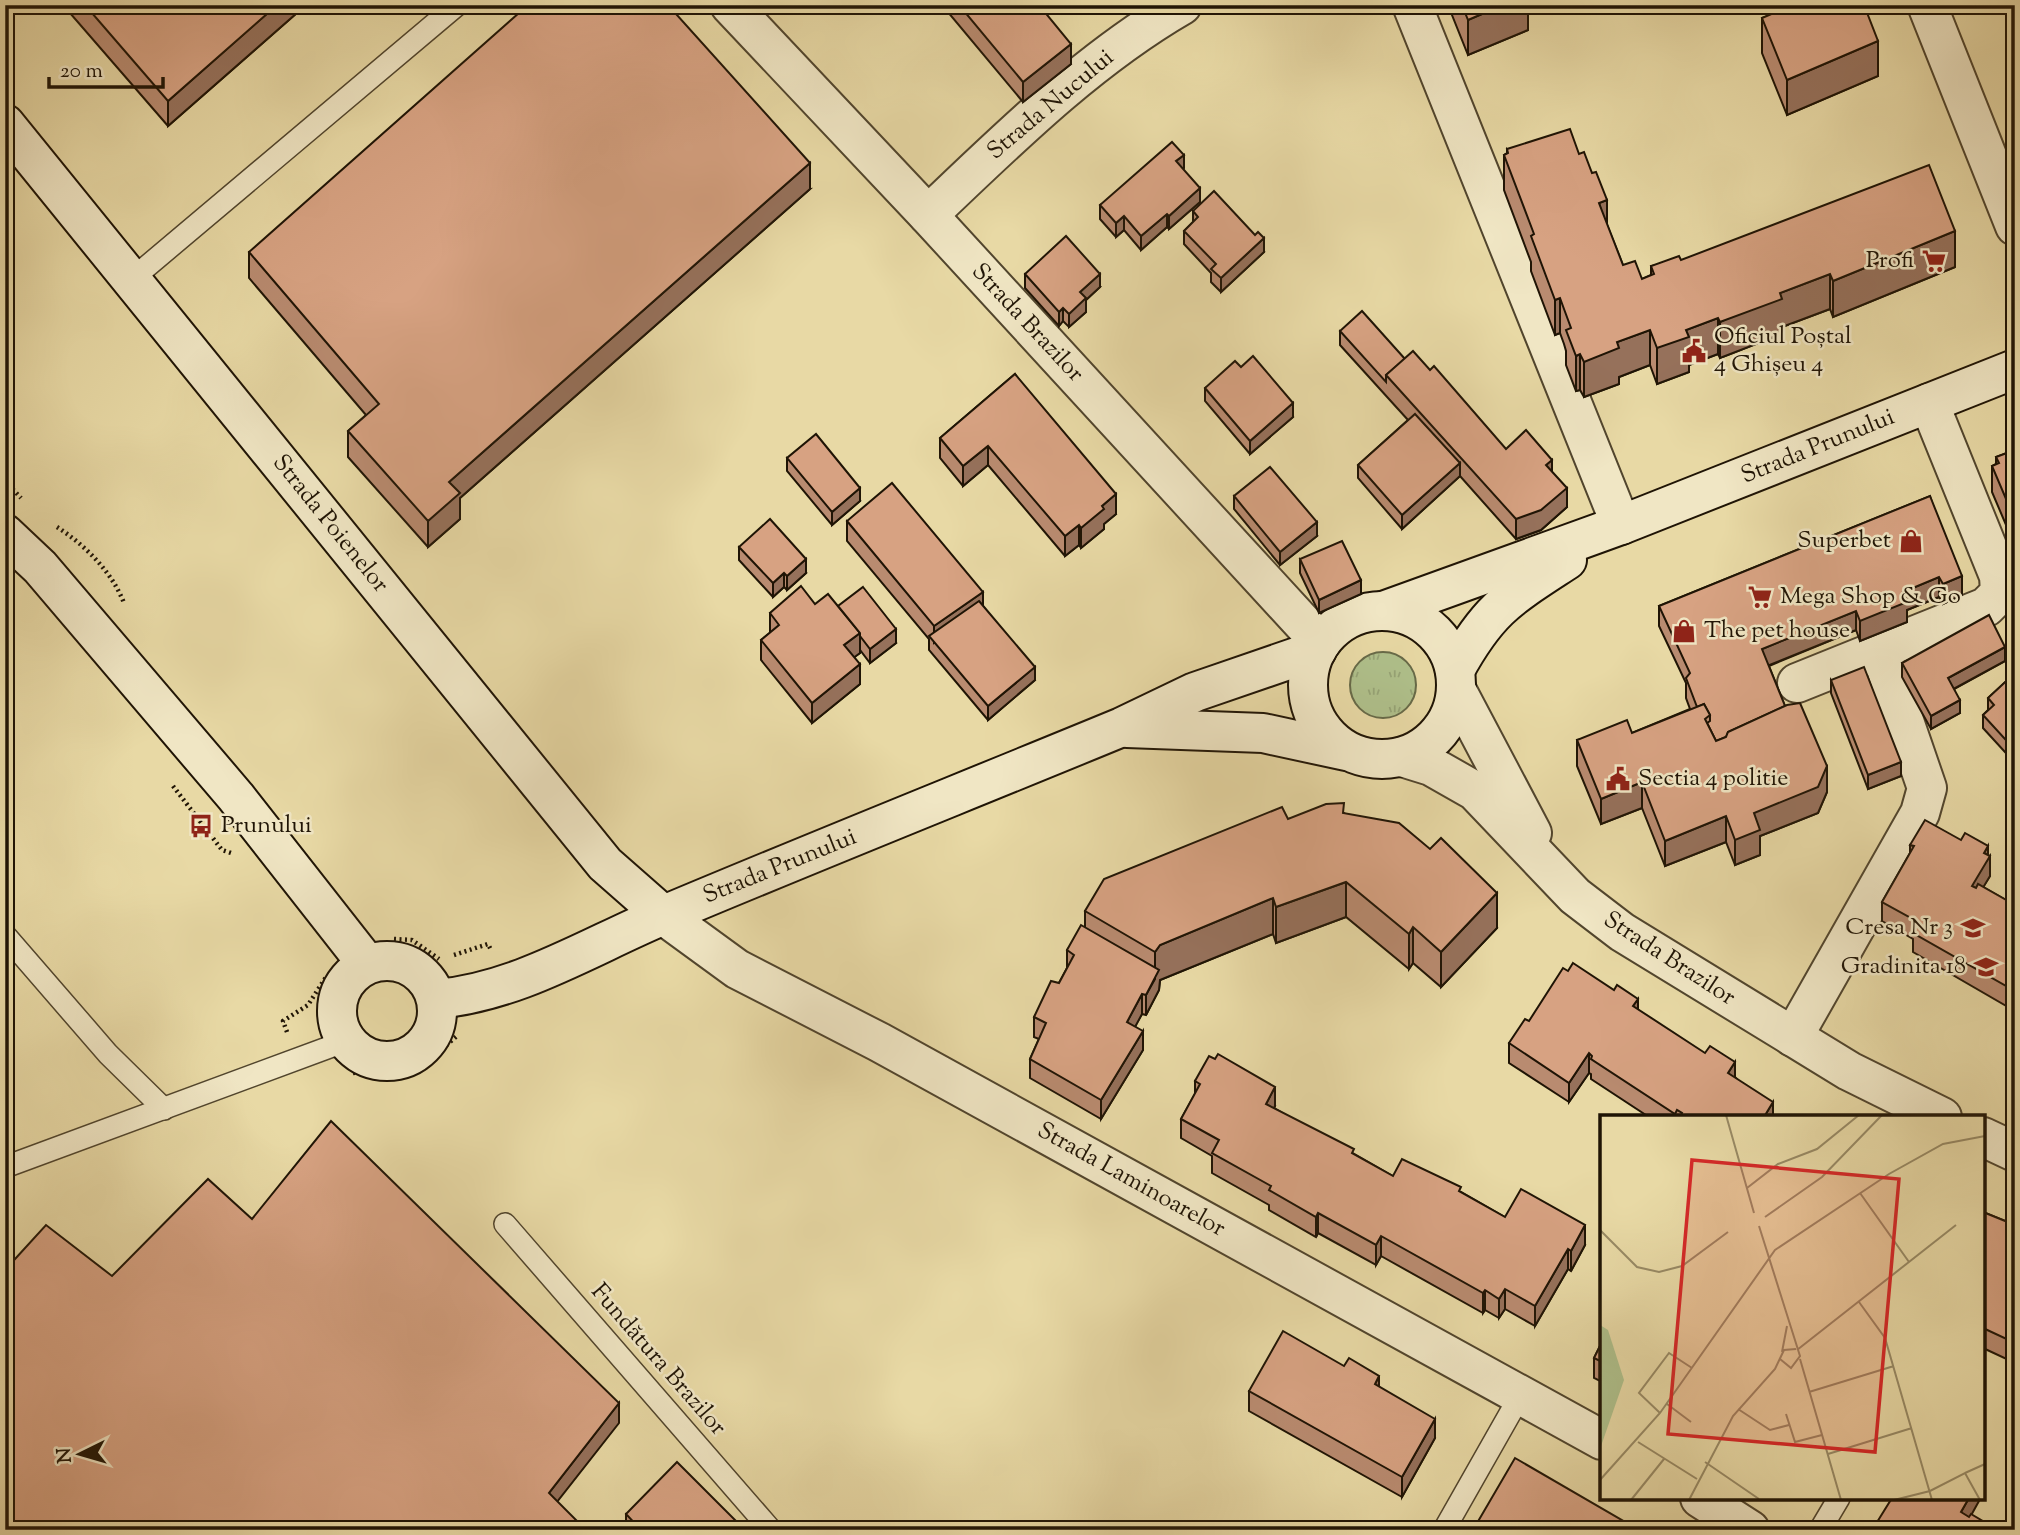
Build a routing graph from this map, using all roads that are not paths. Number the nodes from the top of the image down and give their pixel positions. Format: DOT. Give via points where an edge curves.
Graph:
graph roads {
  1 [pos="457,5"];
  2 [pos="730,5"];
  3 [pos="1182,5"];
  4 [pos="1412,5"];
  5 [pos="1927,5"];
  6 [pos="5,124"];
  7 [pos="928,215"];
  8 [pos="2015,226"];
  9 [pos="132,279"];
  10 [pos="2015,369"];
  11 [pos="1929,403"];
  12 [pos="1621,525"];
  13 [pos="5,534"];
  14 [pos="1383,611"];
  15 [pos="1319,647"];
  16 [pos="1880,651"];
  17 [pos="1456,680"];
  18 [pos="1797,682"];
  19 [pos="1122,727"];
  20 [pos="1346,751"];
  21 [pos="1402,757"];
  22 [pos="1553,872"];
  23 [pos="663,915"];
  24 [pos="5,935"];
  25 [pos="367,964"];
  26 [pos="437,999"];
  27 [pos="1793,1037"];
  28 [pos="346,1041"];
  29 [pos="164,1109"];
  30 [pos="1938,1115"];
  31 [pos="1985,1138"];
  32 [pos="2015,1153"];
  33 [pos="5,1167"];
  34 [pos="505,1224"];
  35 [pos="1521,1396"];
  36 [pos="1600,1439"];
  37 [pos="1703,1500"];
  38 [pos="1838,1500"];
  39 [pos="771,1530"];
  40 [pos="1444,1530"];
  41 [pos="1750,1530"];
  42 [pos="1819,1530"];
  1 -- 9 [label="lane"];
  2 -- 7 [label="street, Strada Brazilor"];
  3 -- 7 [label="street, Strada Nucului" via="1108,54 1015,132"];
  4 -- 12 [label="street"];
  5 -- 8 [label="street"];
  6 -- 9 [label="street, Strada Poienelor"];
  7 -- 15 [label="street, Strada Brazilor"];
  9 -- 23 [label="street, Strada Poienelor" via="605,864"];
  10 -- 11 [label="street, Strada Prunului"];
  11 -- 12 [label="street, Strada Prunului"];
  11 -- 16 [label="street" via="1999,576 2000,593 1986,607"];
  12 -- 14 [label="street, Strada Prunului"];
  12 -- 17 [label="street, Strada Prunului" via="1505,601 1484,621"];
  13 -- 25 [label="street" via="40,567 227,787"];
  14 -- 15 [label="street" via="1348,619"];
  14 -- 17 [label="street" via="1403,614 1429,629 1448,651"];
  15 -- 19 [label="street, Strada Prunului" via="1195,692"];
  15 -- 20 [label="street" via="1309,671 1312,706 1328,736"];
  16 -- 18 [label="street"];
  16 -- 27 [label="street" via="1927,788 1920,813"];
  17 -- 21 [label="street" via="1452,711 1440,732 1423,748"];
  17 -- 22 [label="street, Strada Brazilor"];
  19 -- 20 [label="street, Strada Prunului" via="1263,733"];
  19 -- 23 [label="street, Strada Prunului"];
  20 -- 21 [label="street" via="1364,758"];
  21 -- 22 [label="street, Strada Brazilor" via="1431,766 1475,792"];
  22 -- 27 [label="street, Strada Brazilor" via="1575,896 1622,932"];
  23 -- 26 [label="street, Strada Prunului" via="505,986"];
  23 -- 35 [label="street, Strada Laminoarelor" via="737,969 891,1048"];
  24 -- 29 [label="lane" via="108,1054"];
  25 -- 26 [label="street" via="381,960 410,965"];
  25 -- 28 [label="street" via="354,972 338,998 339,1028"];
  26 -- 28 [label="street" via="434,1030 415,1054 385,1062 356,1052"];
  27 -- 30 [label="street, Strada Brazilor"];
  28 -- 29 [label="lane"];
  29 -- 33 [label="lane"];
  31 -- 32 [label="street"];
  34 -- 39 [label="lane, Fundătura Brazilor"];
  35 -- 36 [label="street, Strada Laminoarelor"];
  35 -- 40 [label="lane"];
  37 -- 41 [label="street"];
  38 -- 42 [label="lane"];
}
